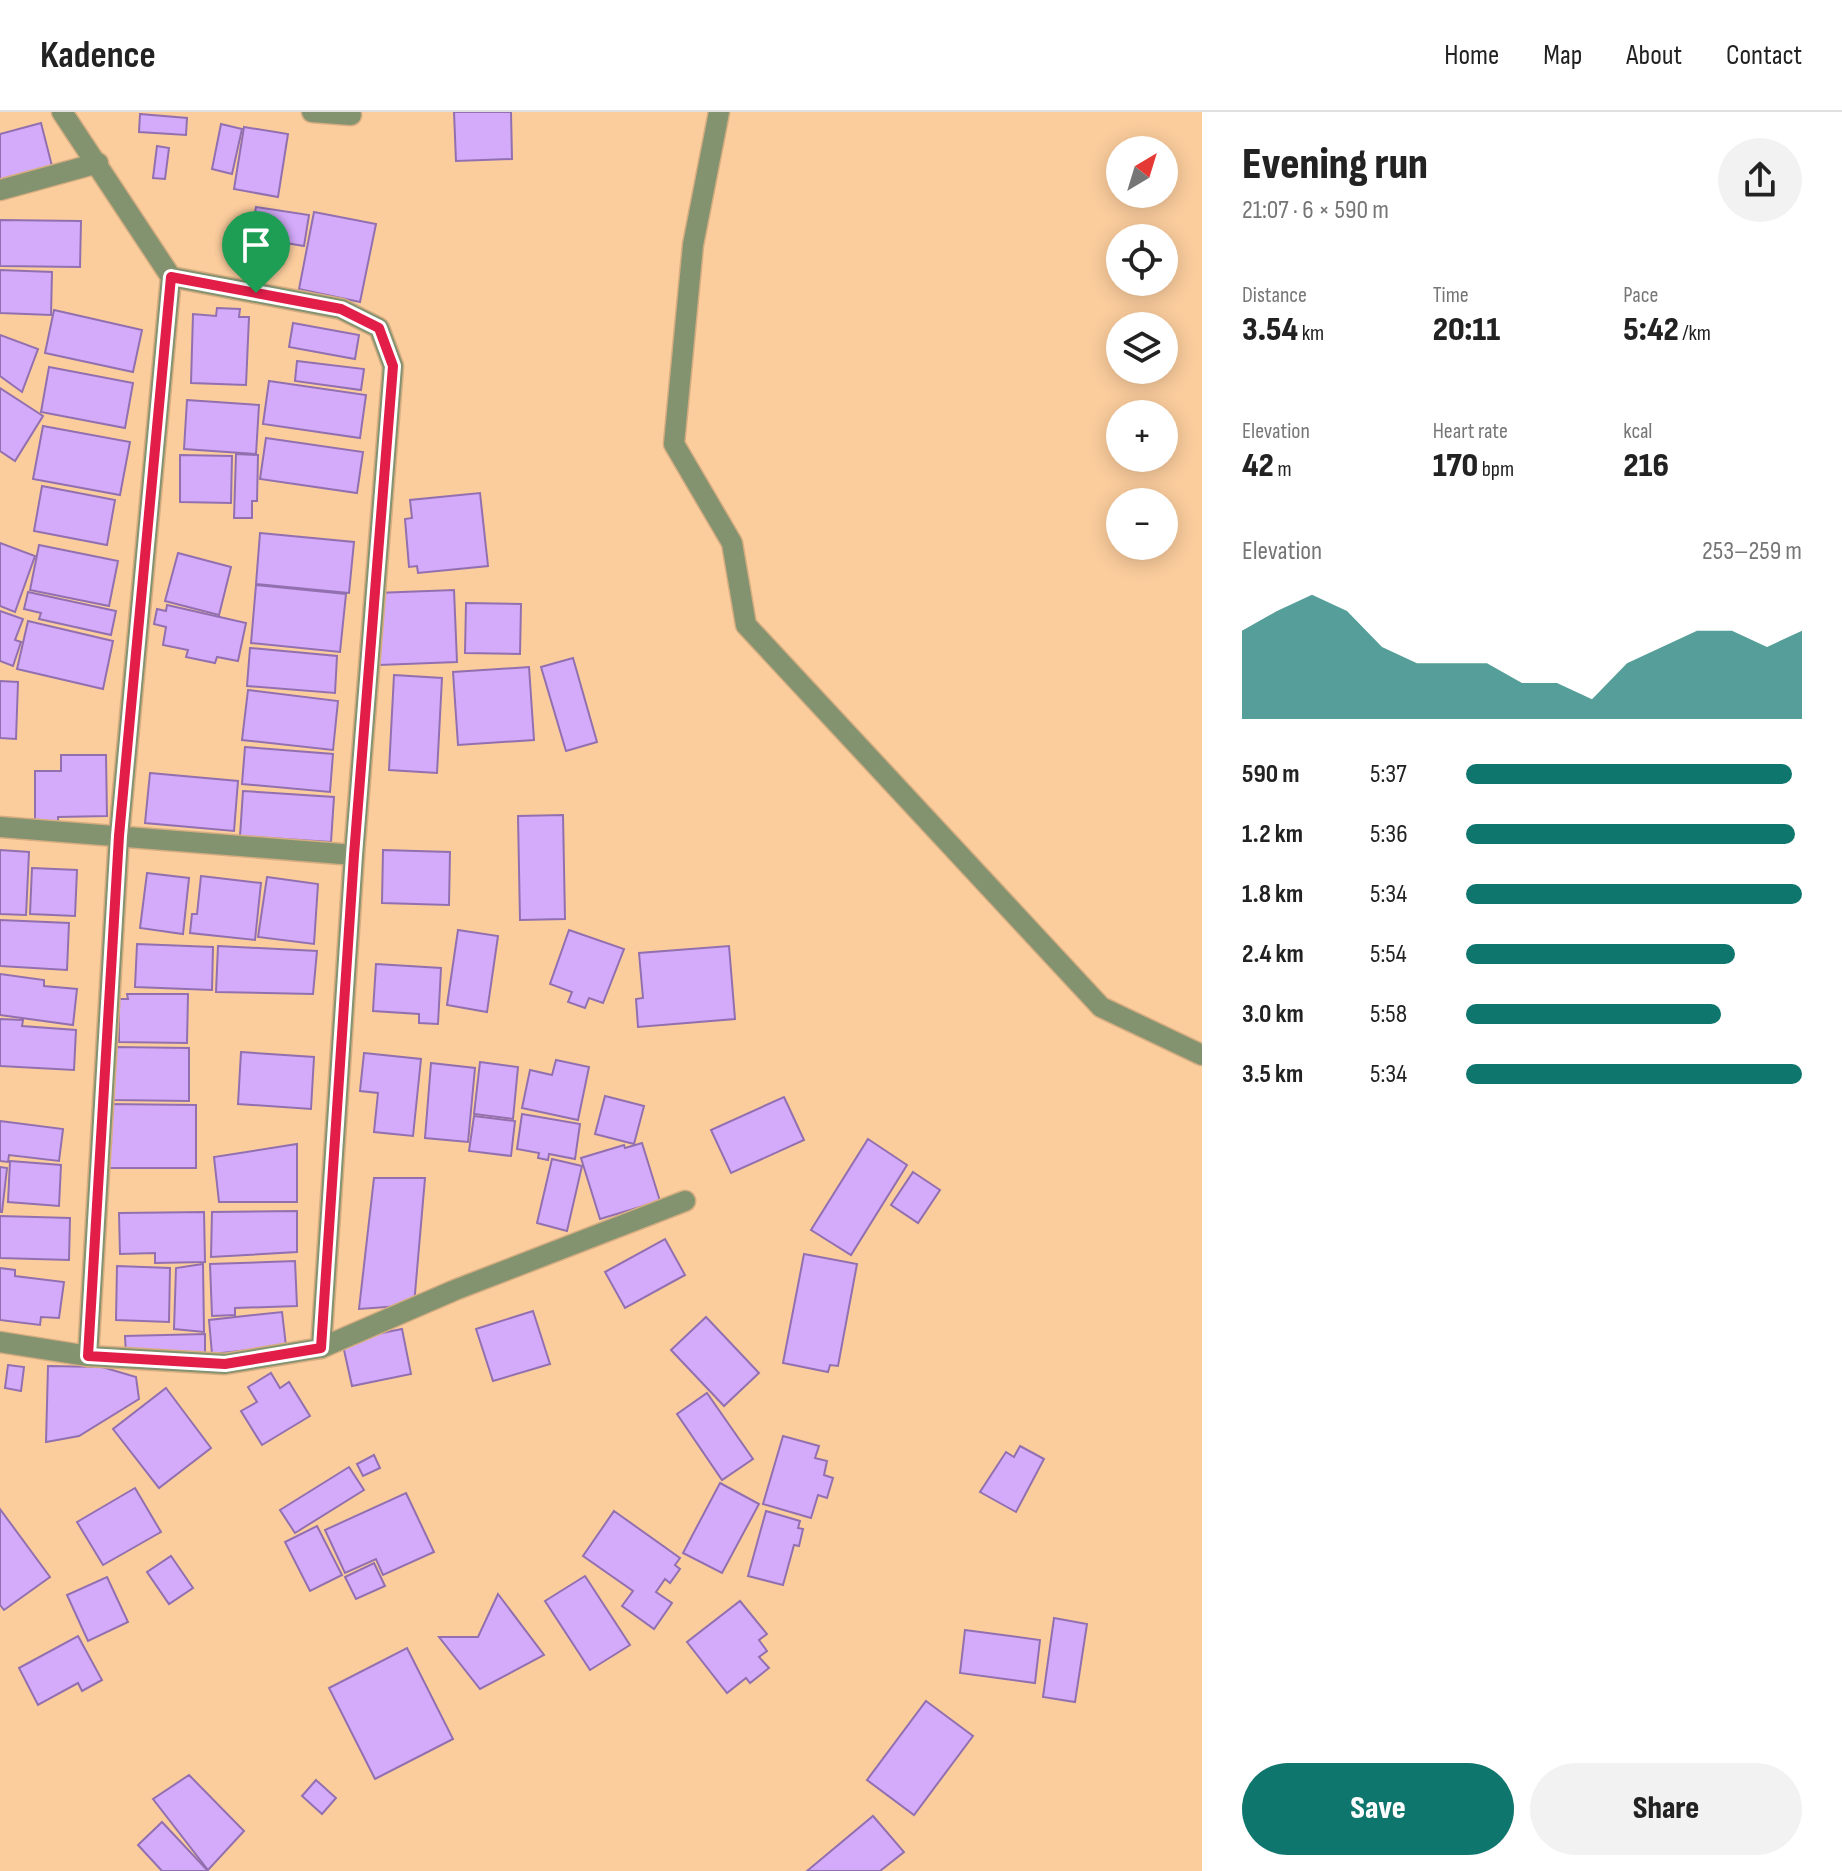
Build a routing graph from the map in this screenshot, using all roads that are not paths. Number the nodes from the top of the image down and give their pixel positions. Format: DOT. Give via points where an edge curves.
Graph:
graph roads {
  1 [pos="62,112"];
  2 [pos="312,112"];
  3 [pos="719,112"];
  4 [pos="351,115"];
  5 [pos="98,163"];
  6 [pos="0,190"];
  7 [pos="171,277"];
  8 [pos="0,827"];
  9 [pos="119,836"];
  10 [pos="354,855"];
  11 [pos="1202,1055"];
  12 [pos="685,1201"];
  13 [pos="0,1342"];
  14 [pos="321,1348"];
  15 [pos="88,1356"];
  1 -- 5 [label="street"];
  2 -- 4 [label="street"];
  3 -- 11 [label="street" via="693,245 674,444 732,543 746,625 1101,1007"];
  5 -- 6 [label="street"];
  5 -- 7 [label="street"];
  7 -- 9 [label="street"];
  7 -- 10 [label="street" via="341,309 379,328 393,366"];
  8 -- 9 [label="street"];
  9 -- 10 [label="street"];
  9 -- 15 [label="street"];
  10 -- 14 [label="street"];
  12 -- 14 [label="street"];
  13 -- 15 [label="street"];
  14 -- 15 [label="street" via="225,1364"];
}
